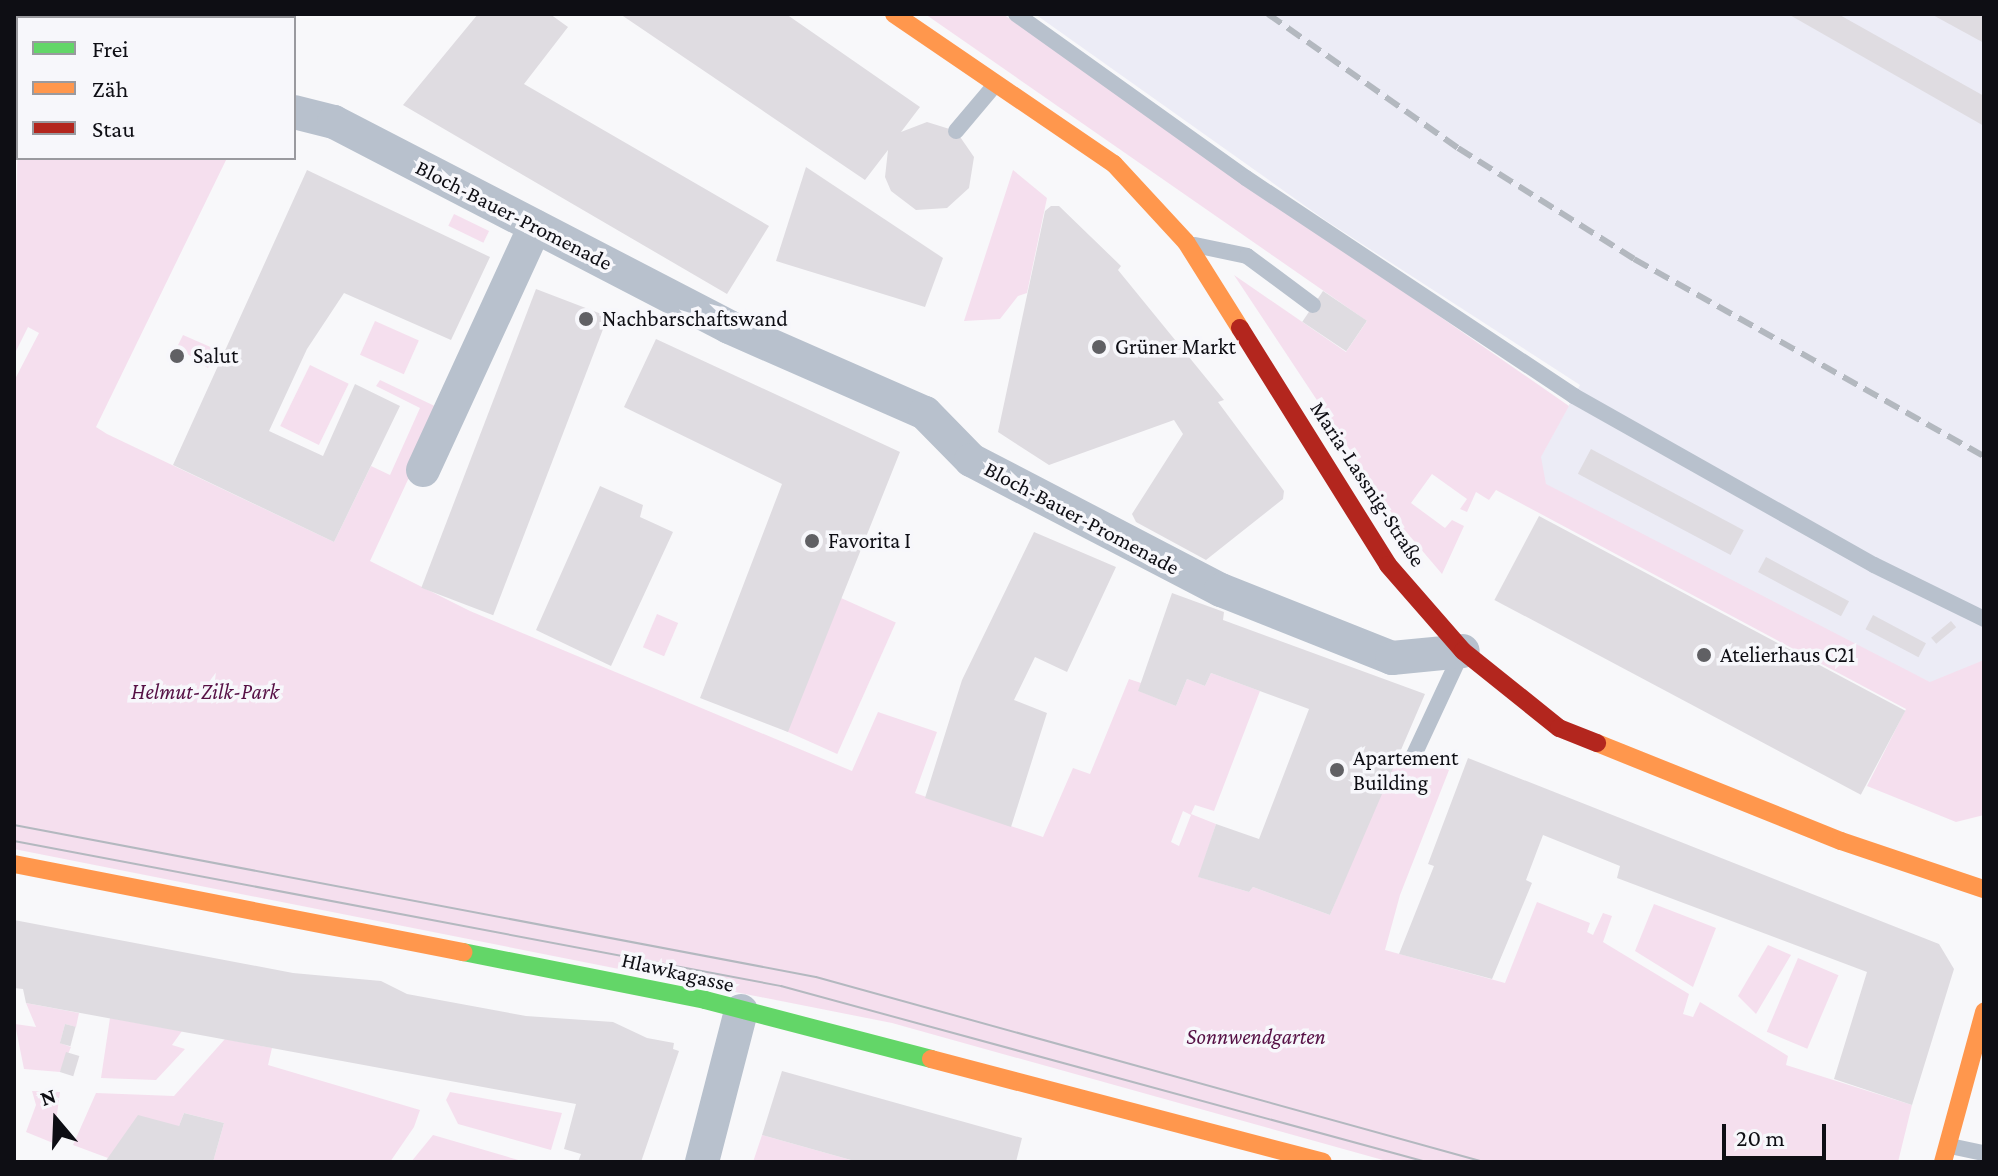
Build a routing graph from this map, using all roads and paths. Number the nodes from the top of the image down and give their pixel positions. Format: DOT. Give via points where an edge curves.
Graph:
graph roads {
  1 [pos="894,14"];
  2 [pos="1016,14"];
  3 [pos="998,81"];
  4 [pos="296,112"];
  5 [pos="956,131"];
  6 [pos="535,226"];
  7 [pos="1186,242"];
  8 [pos="1313,305"];
  9 [pos="423,470"];
  10 [pos="1984,619"];
  11 [pos="1463,651"];
  12 [pos="1413,757"];
  13 [pos="14,864"];
  14 [pos="1984,889"];
  15 [pos="741,1011"];
  16 [pos="1984,1012"];
  17 [pos="1962,1093"];
  18 [pos="1984,1098"];
  19 [pos="1984,1153"];
  20 [pos="1946,1154"];
  21 [pos="702,1162"];
  22 [pos="1323,1162"];
  1 -- 3 [label="street, Maria-Lassnig-Straße"];
  2 -- 10 [label="lane" via="1246,178 1574,396 1874,565"];
  3 -- 5 [label="lane"];
  3 -- 7 [label="street, Maria-Lassnig-Straße" via="1114,164"];
  4 -- 6 [label="street, Bloch-Bauer-Promenade" via="334,122"];
  6 -- 9 [label="street"];
  6 -- 11 [label="street, Bloch-Bauer-Promenade" via="729,327 925,413 971,460 1221,590 1392,658"];
  7 -- 8 [label="lane" via="1247,256"];
  7 -- 11 [label="street, Maria-Lassnig-Straße" via="1388,565"];
  11 -- 12 [label="lane"];
  11 -- 14 [label="street, Maria-Lassnig-Straße" via="1559,728 1841,841"];
  13 -- 15 [label="street, Hlawkagasse"];
  15 -- 21 [label="street"];
  15 -- 22 [label="street, Hlawkagasse"];
  16 -- 17 [label="street"];
  17 -- 18 [label="lane"];
  17 -- 20 [label="street"];
  19 -- 20 [label="lane"];
}
